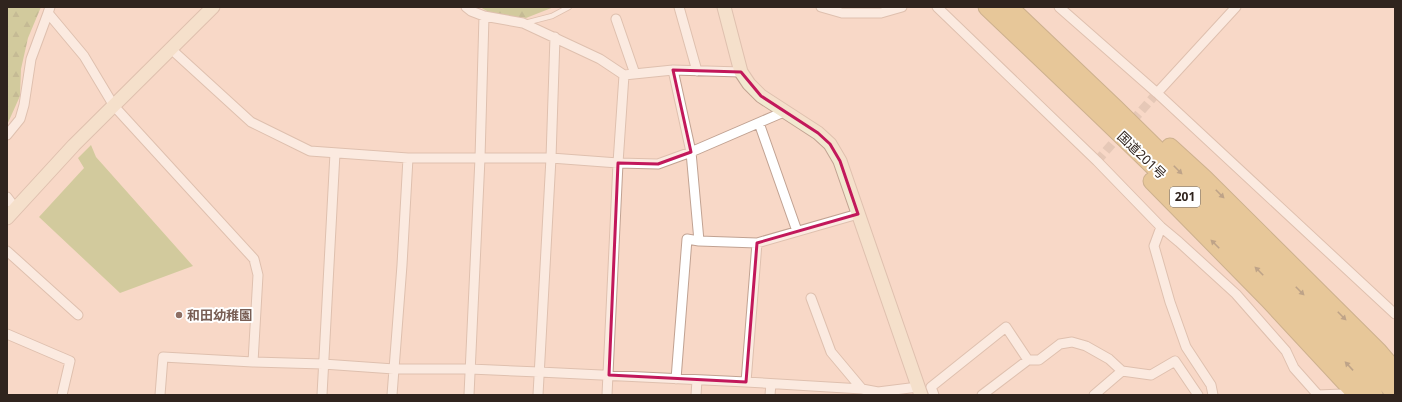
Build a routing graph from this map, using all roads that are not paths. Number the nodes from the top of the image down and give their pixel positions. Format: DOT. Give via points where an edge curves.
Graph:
graph roads {
  1 [pos="213,7"];
  2 [pos="466,7"];
  3 [pos="569,7"];
  4 [pos="679,7"];
  5 [pos="724,7"];
  6 [pos="822,7"];
  7 [pos="902,7"];
  8 [pos="937,7"];
  9 [pos="987,7"];
  10 [pos="1059,7"];
  11 [pos="1236,7"];
  12 [pos="49,10"];
  13 [pos="1006,15"];
  14 [pos="484,16"];
  15 [pos="616,19"];
  16 [pos="1023,21"];
  17 [pos="523,23"];
  18 [pos="555,37"];
  19 [pos="171,49"];
  20 [pos="673,70"];
  21 [pos="697,71"];
  22 [pos="741,72"];
  23 [pos="635,74"];
  24 [pos="624,75"];
  25 [pos="1157,93"];
  26 [pos="114,106"];
  27 [pos="786,111"];
  28 [pos="759,123"];
  29 [pos="7,134"];
  30 [pos="691,152"];
  31 [pos="335,153"];
  32 [pos="408,158"];
  33 [pos="480,158"];
  34 [pos="551,158"];
  35 [pos="618,163"];
  36 [pos="7,197"];
  37 [pos="11,214"];
  38 [pos="858,214"];
  39 [pos="1161,227"];
  40 [pos="797,231"];
  41 [pos="700,241"];
  42 [pos="757,243"];
  43 [pos="7,250"];
  44 [pos="811,298"];
  45 [pos="1395,314"];
  46 [pos="78,315"];
  47 [pos="1356,329"];
  48 [pos="7,334"];
  49 [pos="1395,358"];
  50 [pos="1028,360"];
  51 [pos="254,362"];
  52 [pos="324,364"];
  53 [pos="394,369"];
  54 [pos="470,369"];
  55 [pos="1122,371"];
  56 [pos="1395,371"];
  57 [pos="539,372"];
  58 [pos="608,375"];
  59 [pos="676,379"];
  60 [pos="697,380"];
  61 [pos="746,382"];
  62 [pos="771,384"];
  63 [pos="862,389"];
  64 [pos="919,391"];
  65 [pos="1395,393"];
  66 [pos="878,394"];
  67 [pos="62,395"];
  68 [pos="160,395"];
  69 [pos="322,395"];
  70 [pos="392,395"];
  71 [pos="468,395"];
  72 [pos="538,395"];
  73 [pos="608,395"];
  74 [pos="696,395"];
  75 [pos="770,395"];
  76 [pos="934,395"];
  77 [pos="982,395"];
  78 [pos="1094,395"];
  79 [pos="1198,395"];
  80 [pos="1214,395"];
  81 [pos="1317,395"];
  82 [pos="1348,395"];
  83 [pos="1374,395"];
  1 -- 19 [label="street"];
  2 -- 14 [label="street"];
  3 -- 17 [label="lane" via="552,16"];
  4 -- 21 [label="street"];
  5 -- 22 [label="street"];
  6 -- 7 [label="street" via="842,13 882,13"];
  8 -- 39 [label="street" via="1097,161"];
  9 -- 13 [label="highway, 国道201号 / 201"];
  10 -- 25 [label="street"];
  11 -- 25 [label="street"];
  12 -- 26 [label="street" via="84,56"];
  12 -- 29 [label="street" via="31,59 20,119"];
  13 -- 16 [label="highway, 国道201号 / 201"];
  82 -- 13 [label="highway, 201, one-way" via="1268,299 1047,76"];
  83 -- 13 [label="highway, 国道201号 / 201, one-way" via="1294,307 1065,81"];
  14 -- 17 [label="street"];
  14 -- 33 [label="street"];
  15 -- 23 [label="street"];
  16 -- 47 [label="highway, 201, one-way" via="1055,39 1204,178"];
  16 -- 65 [label="highway, 国道201号 / 201, one-way" via="1305,295"];
  17 -- 18 [label="street"];
  18 -- 24 [label="street" via="600,59"];
  18 -- 34 [label="street"];
  19 -- 26 [label="street"];
  19 -- 31 [label="street" via="251,122 310,151"];
  20 -- 21 [label="street"];
  20 -- 23 [label="street"];
  20 -- 30 [label="street"];
  21 -- 22 [label="street"];
  22 -- 27 [label="street" via="761,96"];
  23 -- 24 [label="street"];
  24 -- 35 [label="street"];
  25 -- 45 [label="street"];
  26 -- 37 [label="street" via="74,145"];
  26 -- 51 [label="street" via="254,259 258,275"];
  27 -- 28 [label="street"];
  27 -- 38 [label="street" via="830,144 840,160"];
  28 -- 30 [label="street"];
  28 -- 40 [label="street"];
  30 -- 35 [label="street" via="658,164"];
  30 -- 41 [label="street"];
  31 -- 32 [label="street"];
  31 -- 52 [label="street"];
  32 -- 33 [label="street"];
  32 -- 53 [label="street"];
  33 -- 34 [label="street"];
  33 -- 54 [label="street"];
  34 -- 35 [label="street"];
  34 -- 57 [label="street"];
  35 -- 58 [label="street"];
  36 -- 37 [label="street"];
  38 -- 40 [label="street"];
  38 -- 64 [label="street"];
  39 -- 80 [label="street" via="1154,246 1170,302 1186,347 1211,385"];
  39 -- 81 [label="street" via="1236,294 1286,351 1294,368"];
  40 -- 42 [label="street"];
  41 -- 42 [label="street"];
  41 -- 59 [label="street" via="687,239"];
  42 -- 61 [label="street"];
  43 -- 46 [label="street"];
  44 -- 63 [label="street" via="831,352"];
  47 -- 49 [label="street"];
  47 -- 56 [label="highway, 201"];
  48 -- 67 [label="street" via="70,361"];
  50 -- 55 [label="street" via="1039,360 1060,344 1072,342 1086,346 1109,359"];
  50 -- 76 [label="street" via="1006,327 930,387"];
  50 -- 77 [label="street"];
  51 -- 52 [label="street"];
  51 -- 68 [label="street" via="163,358"];
  52 -- 53 [label="street"];
  52 -- 69 [label="street"];
  53 -- 54 [label="street"];
  53 -- 70 [label="street"];
  54 -- 57 [label="street"];
  54 -- 71 [label="street"];
  55 -- 78 [label="street"];
  55 -- 79 [label="street" via="1151,375 1175,361"];
  57 -- 58 [label="street"];
  57 -- 72 [label="street"];
  58 -- 59 [label="street"];
  58 -- 73 [label="street"];
  59 -- 60 [label="street"];
  60 -- 61 [label="street"];
  60 -- 74 [label="street"];
  61 -- 62 [label="street"];
  62 -- 63 [label="street"];
  62 -- 75 [label="street"];
  63 -- 66 [label="street"];
  64 -- 66 [label="street"];
  81 -- 82 [label="street"];
}
